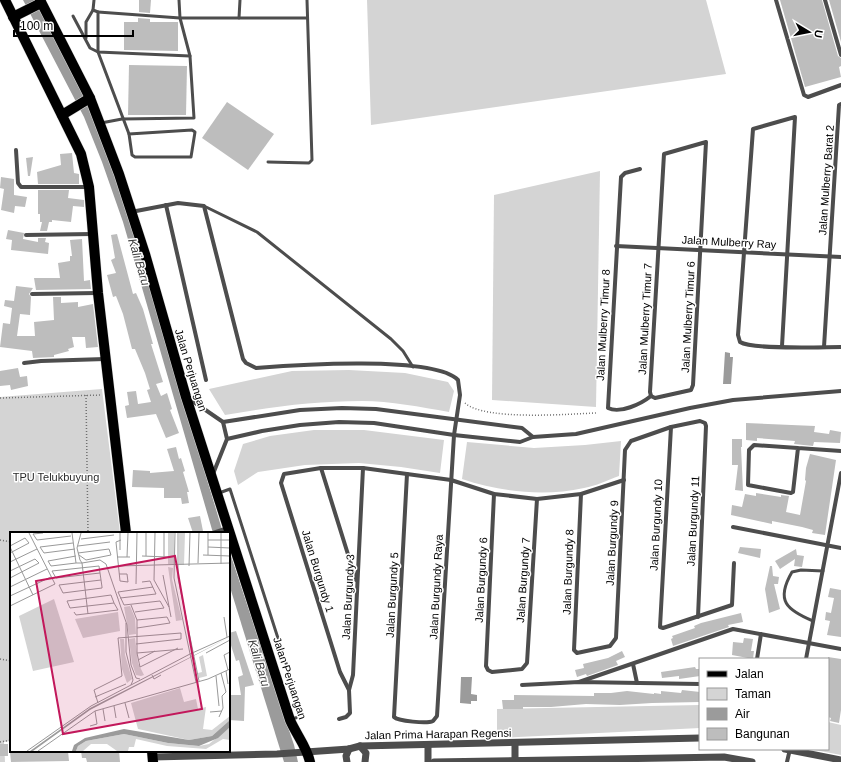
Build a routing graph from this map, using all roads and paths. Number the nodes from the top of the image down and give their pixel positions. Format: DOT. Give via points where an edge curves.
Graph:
graph roads {
  1 [pos="5,0"];
  2 [pos="94,0"];
  3 [pos="179,0"];
  4 [pos="240,0"];
  5 [pos="307,0"];
  6 [pos="776,0"];
  7 [pos="825,0"];
  8 [pos="42,1"];
  9 [pos="93,10"];
  10 [pos="98,12"];
  11 [pos="14,16"];
  12 [pos="72,16"];
  13 [pos="180,18"];
  14 [pos="239,18"];
  15 [pos="307,18"];
  16 [pos="86,39"];
  17 [pos="98,52"];
  18 [pos="841,55"];
  19 [pos="190,56"];
  20 [pos="841,85"];
  21 [pos="89,98"];
  22 [pos="840,104"];
  23 [pos="62,115"];
  24 [pos="122,119"];
  25 [pos="100,123"];
  26 [pos="129,134"];
  27 [pos="706,142"];
  28 [pos="16,150"];
  29 [pos="268,162"];
  30 [pos="640,169"];
  31 [pos="90,187"];
  32 [pos="166,205"];
  33 [pos="204,206"];
  34 [pos="131,212"];
  35 [pos="92,234"];
  36 [pos="26,236"];
  37 [pos="616,246"];
  38 [pos="658,247"];
  39 [pos="701,250"];
  40 [pos="744,252"];
  41 [pos="787,254"];
  42 [pos="830,257"];
  43 [pos="841,257"];
  44 [pos="98,293"];
  45 [pos="32,294"];
  46 [pos="782,346"];
  47 [pos="824,347"];
  48 [pos="841,347"];
  49 [pos="105,359"];
  50 [pos="24,363"];
  51 [pos="413,367"];
  52 [pos="206,380"];
  53 [pos="841,392"];
  54 [pos="650,394"];
  55 [pos="100,395"];
  56 [pos="460,395"];
  57 [pos="86,396"];
  58 [pos="186,397"];
  59 [pos="0,398"];
  60 [pos="596,413"];
  61 [pos="455,420"];
  62 [pos="222,422"];
  63 [pos="670,427"];
  64 [pos="454,435"];
  65 [pos="533,437"];
  66 [pos="227,440"];
  67 [pos="798,448"];
  68 [pos="841,451"];
  69 [pos="321,468"];
  70 [pos="363,468"];
  71 [pos="841,473"];
  72 [pos="407,474"];
  73 [pos="212,476"];
  74 [pos="451,480"];
  75 [pos="624,480"];
  76 [pos="218,494"];
  77 [pos="494,494"];
  78 [pos="581,494"];
  79 [pos="537,499"];
  80 [pos="733,527"];
  81 [pos="227,529"];
  82 [pos="88,532"];
  83 [pos="126,532"];
  84 [pos="216,532"];
  85 [pos="228,532"];
  86 [pos="230,538"];
  87 [pos="0,540"];
  88 [pos="10,542"];
  89 [pos="828,546"];
  90 [pos="841,548"];
  91 [pos="734,564"];
  92 [pos="823,572"];
  93 [pos="357,582"];
  94 [pos="698,617"];
  95 [pos="813,621"];
  96 [pos="761,634"];
  97 [pos="809,643"];
  98 [pos="841,649"];
  99 [pos="574,650"];
  100 [pos="757,658"];
  101 [pos="806,658"];
  102 [pos="0,659"];
  103 [pos="10,661"];
  104 [pos="527,663"];
  105 [pos="634,664"];
  106 [pos="579,682"];
  107 [pos="637,683"];
  108 [pos="699,684"];
  109 [pos="522,685"];
  110 [pos="349,690"];
  111 [pos="437,716"];
  112 [pos="338,719"];
  113 [pos="290,720"];
  114 [pos="699,738"];
  115 [pos="10,740"];
  116 [pos="0,742"];
  117 [pos="515,744"];
  118 [pos="428,745"];
  119 [pos="360,746"];
  120 [pos="349,749"];
  121 [pos="788,750"];
  122 [pos="793,750"];
  123 [pos="305,755"];
  124 [pos="153,757"];
  125 [pos="722,759"];
  126 [pos="515,760"];
  127 [pos="631,760"];
  128 [pos="841,760"];
  129 [pos="484,761"];
  130 [pos="494,761"];
  131 [pos="347,762"];
  132 [pos="365,762"];
  133 [pos="428,762"];
  134 [pos="434,762"];
  135 [pos="752,762"];
  136 [pos="787,762"];
  1 -- 11 [label="main road"];
  2 -- 9 [label="lane"];
  3 -- 13 [label="lane"];
  4 -- 14 [label="lane"];
  5 -- 15 [label="lane"];
  6 -- 20 [label="street" via="804,95 808,96"];
  7 -- 18 [label="street"];
  8 -- 11 [label="main road"];
  8 -- 21 [label="main road, Jalan Perjuangan"];
  9 -- 10 [label="lane"];
  9 -- 16 [label="lane" via="86,22"];
  10 -- 13 [label="lane"];
  10 -- 17 [label="lane"];
  11 -- 23 [label="main road"];
  12 -- 16 [label="lane"];
  13 -- 14 [label="lane"];
  13 -- 19 [label="lane"];
  14 -- 15 [label="lane"];
  15 -- 29 [label="lane" via="312,160 309,163"];
  16 -- 17 [label="lane" via="90,48"];
  17 -- 19 [label="lane"];
  17 -- 24 [label="lane"];
  19 -- 24 [label="lane" via="194,118"];
  21 -- 23 [label="main road"];
  21 -- 25 [label="main road, Jalan Perjuangan"];
  22 -- 42 [label="street, Jalan Mulberry Barat 2"];
  23 -- 31 [label="main road" via="81,154"];
  24 -- 25 [label="lane"];
  24 -- 26 [label="lane"];
  25 -- 34 [label="main road, Jalan Perjuangan"];
  26 -- 26 [label="lane" via="132,155 136,158 192,156 195,132 192,130"];
  27 -- 38 [label="street, Jalan Mulberry Timur 7" via="664,154"];
  27 -- 39 [label="street, Jalan Mulberry Timur 6"];
  28 -- 31 [label="street" via="18,183 21,187"];
  30 -- 37 [label="street, Jalan Mulberry Timur 8" via="625,173 621,178"];
  31 -- 35 [label="main road"];
  32 -- 33 [label="street" via="183,203"];
  32 -- 34 [label="street"];
  32 -- 52 [label="street"];
  33 -- 51 [label="lane" via="257,232 391,340 403,351"];
  33 -- 51 [label="street" via="246,363 256,368 319,363"];
  34 -- 58 [label="main road, Jalan Perjuangan"];
  35 -- 36 [label="street"];
  35 -- 44 [label="main road"];
  37 -- 38 [label="street, Jalan Mulberry Ray"];
  37 -- 54 [label="street, Jalan Mulberry Timur 8" via="607,406 609,410 634,406"];
  38 -- 39 [label="street, Jalan Mulberry Ray"];
  38 -- 54 [label="street, Jalan Mulberry Timur 7"];
  39 -- 40 [label="street, Jalan Mulberry Ray"];
  39 -- 54 [label="street, Jalan Mulberry Timur 6" via="693,385 691,390 655,398"];
  40 -- 41 [label="street, Jalan Mulberry Ray"];
  40 -- 41 [label="street" via="753,128 795,117"];
  40 -- 46 [label="street" via="738,335 740,342 745,345"];
  41 -- 42 [label="street, Jalan Mulberry Ray"];
  41 -- 46 [label="street"];
  42 -- 43 [label="street, Jalan Mulberry Ray"];
  42 -- 47 [label="street, Jalan Mulberry Barat 2"];
  44 -- 45 [label="street"];
  44 -- 49 [label="main road"];
  46 -- 47 [label="street"];
  47 -- 48 [label="street"];
  49 -- 50 [label="street"];
  49 -- 83 [label="main road"];
  51 -- 56 [label="street" via="454,376 458,380"];
  53 -- 65 [label="street" via="733,400 576,434"];
  55 -- 57 [label="path"];
  56 -- 60 [label="path" via="469,407 492,412 572,415"];
  56 -- 61 [label="street, Jalan Burgundy Raya"];
  57 -- 59 [label="path"];
  57 -- 82 [label="path"];
  58 -- 62 [label="street"];
  58 -- 73 [label="main road, Jalan Perjuangan"];
  61 -- 62 [label="street" via="376,409 342,408 300,410"];
  61 -- 64 [label="street, Jalan Burgundy Raya"];
  61 -- 65 [label="street" via="522,428"];
  62 -- 66 [label="street"];
  63 -- 75 [label="street, Jalan Burgundy 9" via="631,441 625,450"];
  63 -- 94 [label="street, Jalan Burgundy 11" via="700,421 705,422 706,426"];
  63 -- 94 [label="street, Jalan Burgundy 10" via="659,624 663,628"];
  64 -- 65 [label="street" via="520,442"];
  64 -- 66 [label="street" via="374,423 339,422 262,431"];
  64 -- 74 [label="street, Jalan Burgundy Raya"];
  66 -- 73 [label="street"];
  67 -- 67 [label="street" via="793,492 747,484 750,447 767,445"];
  67 -- 68 [label="street"];
  69 -- 70 [label="street"];
  69 -- 93 [label="street"];
  69 -- 110 [label="street, Jalan Burgundy 1" via="287,472 281,479 340,672"];
  70 -- 72 [label="street"];
  70 -- 93 [label="street, Jalan Burgundy 3"];
  71 -- 89 [label="street"];
  72 -- 74 [label="street"];
  72 -- 111 [label="street, Jalan Burgundy 5" via="394,717 398,720 426,722 433,721"];
  73 -- 76 [label="main road, Jalan Perjuangan"];
  74 -- 77 [label="street"];
  74 -- 111 [label="street, Jalan Burgundy Raya"];
  75 -- 78 [label="street"];
  75 -- 99 [label="street, Jalan Burgundy 9" via="616,638 610,646 578,653"];
  76 -- 81 [label="main road, Jalan Perjuangan"];
  76 -- 113 [label="lane" via="230,489 301,708 303,716"];
  77 -- 79 [label="street"];
  77 -- 104 [label="street, Jalan Burgundy 6" via="486,666 492,672 522,669"];
  78 -- 79 [label="street"];
  78 -- 99 [label="street, Jalan Burgundy 8"];
  79 -- 104 [label="street, Jalan Burgundy 7"];
  80 -- 89 [label="street"];
  81 -- 84 [label="street"];
  81 -- 85 [label="main road, Jalan Perjuangan"];
  86 -- 113 [label="main road, Jalan Perjuangan"];
  87 -- 88 [label="path"];
  89 -- 90 [label="street"];
  89 -- 92 [label="street"];
  91 -- 94 [label="street" via="733,602 729,607"];
  92 -- 95 [label="street"];
  92 -- 95 [label="lane" via="792,572 783,593 785,603 790,608"];
  93 -- 110 [label="street, Jalan Burgundy 3" via="353,675"];
  95 -- 97 [label="street"];
  96 -- 97 [label="street"];
  96 -- 100 [label="street"];
  96 -- 105 [label="street" via="733,629"];
  97 -- 98 [label="street"];
  97 -- 101 [label="street"];
  102 -- 103 [label="path"];
  105 -- 106 [label="street"];
  105 -- 107 [label="street"];
  106 -- 107 [label="street"];
  106 -- 109 [label="street"];
  107 -- 108 [label="street"];
  110 -- 112 [label="street, Jalan Burgundy 3" via="349,715"];
  113 -- 123 [label="main road, Jalan Perjuangan"];
  114 -- 117 [label="street, Jalan Prima Harapan Regensi"];
  115 -- 116 [label="path"];
  117 -- 118 [label="street, Jalan Prima Harapan Regensi"];
  117 -- 126 [label="street"];
  118 -- 119 [label="street, Jalan Prima Harapan Regensi"];
  118 -- 133 [label="street"];
  119 -- 120 [label="street, Jalan Prima Harapan Regensi"];
  119 -- 132 [label="street" via="366,753"];
  120 -- 123 [label="street, Jalan Prima Harapan Regensi"];
  120 -- 131 [label="street"];
  121 -- 136 [label="street"];
  122 -- 128 [label="street"];
  123 -- 124 [label="street, Jalan Prima Harapan Regensi"];
  125 -- 127 [label="street"];
  125 -- 135 [label="street"];
  126 -- 127 [label="street"];
  126 -- 130 [label="street"];
  129 -- 130 [label="street"];
  129 -- 134 [label="street"];
}
